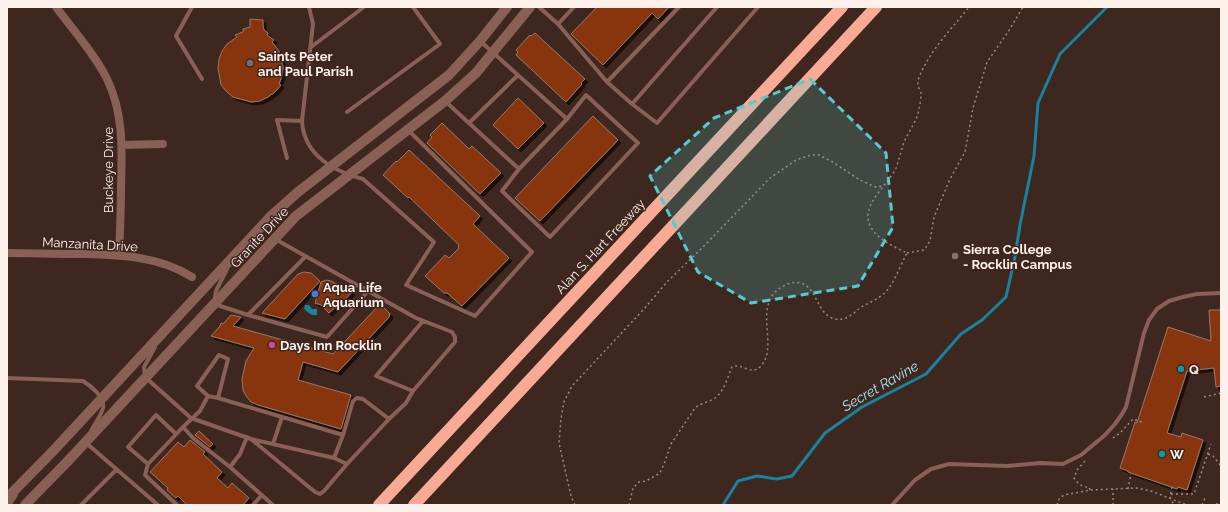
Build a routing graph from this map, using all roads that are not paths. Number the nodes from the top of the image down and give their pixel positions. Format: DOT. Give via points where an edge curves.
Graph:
graph roads {
  1 [pos="56,7"];
  2 [pos="192,7"];
  3 [pos="309,7"];
  4 [pos="364,7"];
  5 [pos="413,7"];
  6 [pos="507,7"];
  7 [pos="530,7"];
  8 [pos="539,7"];
  9 [pos="574,7"];
  10 [pos="679,7"];
  11 [pos="717,7"];
  12 [pos="758,7"];
  13 [pos="842,7"];
  14 [pos="876,7"];
  15 [pos="558,24"];
  16 [pos="480,41"];
  17 [pos="310,47"];
  18 [pos="493,52"];
  19 [pos="518,75"];
  20 [pos="202,79"];
  21 [pos="607,82"];
  22 [pos="445,101"];
  23 [pos="632,104"];
  24 [pos="347,112"];
  25 [pos="567,118"];
  26 [pos="302,121"];
  27 [pos="469,123"];
  28 [pos="408,130"];
  29 [pos="163,144"];
  30 [pos="122,145"];
  31 [pos="287,158"];
  32 [pos="331,166"];
  33 [pos="519,169"];
  34 [pos="348,175"];
  35 [pos="274,239"];
  36 [pos="7,253"];
  37 [pos="120,255"];
  38 [pos="305,257"];
  39 [pos="231,260"];
  40 [pos="192,277"];
  41 [pos="368,291"];
  42 [pos="1221,293"];
  43 [pos="214,304"];
  44 [pos="248,315"];
  45 [pos="423,321"];
  46 [pos="164,332"];
  47 [pos="145,377"];
  48 [pos="7,378"];
  49 [pos="413,391"];
  50 [pos="208,396"];
  51 [pos="218,398"];
  52 [pos="102,399"];
  53 [pos="282,417"];
  54 [pos="192,418"];
  55 [pos="389,419"];
  56 [pos="183,427"];
  57 [pos="176,434"];
  58 [pos="343,435"];
  59 [pos="249,438"];
  60 [pos="85,442"];
  61 [pos="273,444"];
  62 [pos="334,458"];
  63 [pos="148,464"];
  64 [pos="347,464"];
  65 [pos="230,467"];
  66 [pos="116,470"];
  67 [pos="26,480"];
  68 [pos="262,495"];
  69 [pos="7,498"];
  70 [pos="9,505"];
  71 [pos="25,505"];
  72 [pos="81,505"];
  73 [pos="158,505"];
  74 [pos="177,505"];
  75 [pos="253,505"];
  76 [pos="273,505"];
  77 [pos="379,505"];
  78 [pos="414,505"];
  79 [pos="892,505"];
  1 -- 30 [label="street, Buckeye Drive" via="107,79 118,111"];
  2 -- 20 [label="lane" via="176,36"];
  3 -- 17 [label="lane" via="313,24"];
  4 -- 17 [label="lane"];
  5 -- 24 [label="lane" via="440,44"];
  6 -- 16 [label="street, Granite Drive"];
  7 -- 18 [label="street, Granite Drive"];
  8 -- 15 [label="lane"];
  9 -- 15 [label="lane"];
  10 -- 21 [label="lane"];
  11 -- 23 [label="lane"];
  12 -- 23 [label="lane" via="657,123"];
  13 -- 77 [label="highway, Alan S. Hart Freeway"];
  14 -- 78 [label="highway"];
  15 -- 21 [label="lane"];
  16 -- 18 [label="lane"];
  16 -- 32 [label="street, Granite Drive" via="434,88"];
  17 -- 26 [label="lane"];
  18 -- 19 [label="lane"];
  18 -- 22 [label="street, Granite Drive" via="476,73"];
  19 -- 25 [label="lane"];
  19 -- 27 [label="lane"];
  21 -- 23 [label="lane"];
  22 -- 27 [label="lane"];
  22 -- 28 [label="street, Granite Drive"];
  25 -- 33 [label="lane"];
  25 -- 33 [label="lane" via="586,95 638,143 550,238 502,191"];
  26 -- 31 [label="lane" via="277,120"];
  26 -- 32 [label="lane" via="305,138 321,161"];
  27 -- 33 [label="lane"];
  28 -- 34 [label="street, Granite Drive"];
  28 -- 34 [label="lane" via="532,252 475,316 406,285 434,242 363,179"];
  29 -- 30 [label="street"];
  30 -- 37 [label="street, Buckeye Drive"];
  32 -- 34 [label="lane"];
  32 -- 39 [label="street, Granite Drive" via="286,203"];
  34 -- 35 [label="street, Granite Drive" via="296,216"];
  35 -- 38 [label="lane"];
  35 -- 43 [label="street, Granite Drive"];
  36 -- 37 [label="street, Manzanita Drive"];
  37 -- 40 [label="street, Manzanita Drive" via="159,262"];
  38 -- 41 [label="lane"];
  38 -- 44 [label="lane"];
  39 -- 43 [label="lane" via="216,291"];
  39 -- 46 [label="street, Granite Drive"];
  41 -- 44 [label="lane" via="327,337"];
  41 -- 45 [label="lane"];
  42 -- 79 [label="lane" via="1183,296 1157,309 1144,333 1126,407 1105,435 1081,455 1063,464 949,464 931,470 915,480"];
  43 -- 44 [label="lane"];
  43 -- 47 [label="street, Granite Drive"];
  45 -- 49 [label="lane" via="452,332 455,342"];
  45 -- 49 [label="lane" via="376,376"];
  46 -- 47 [label="lane" via="144,367"];
  46 -- 52 [label="street, Granite Drive"];
  47 -- 54 [label="lane"];
  47 -- 60 [label="street, Granite Drive"];
  48 -- 52 [label="lane" via="83,381"];
  49 -- 55 [label="lane" via="406,403"];
  50 -- 51 [label="lane"];
  50 -- 51 [label="lane" via="198,386 218,356 228,359"];
  50 -- 54 [label="lane" via="200,411"];
  51 -- 53 [label="lane"];
  52 -- 60 [label="lane" via="103,408"];
  52 -- 67 [label="street, Granite Drive"];
  53 -- 58 [label="lane"];
  53 -- 61 [label="lane"];
  54 -- 56 [label="lane"];
  54 -- 59 [label="lane"];
  55 -- 58 [label="lane" via="363,399 357,398 353,401"];
  55 -- 64 [label="lane"];
  56 -- 57 [label="lane"];
  56 -- 65 [label="lane"];
  57 -- 63 [label="lane"];
  57 -- 63 [label="lane" via="156,415 128,447"];
  58 -- 62 [label="lane"];
  59 -- 61 [label="lane"];
  59 -- 64 [label="lane" via="320,494"];
  59 -- 65 [label="lane"];
  60 -- 66 [label="lane"];
  60 -- 71 [label="street, Granite Drive"];
  61 -- 62 [label="lane"];
  62 -- 64 [label="lane"];
  63 -- 74 [label="lane" via="145,475"];
  65 -- 68 [label="lane"];
  66 -- 72 [label="lane"];
  66 -- 73 [label="lane"];
  67 -- 69 [label="street, Granite Drive"];
  67 -- 70 [label="lane"];
  68 -- 75 [label="lane"];
  68 -- 76 [label="lane"];
}
